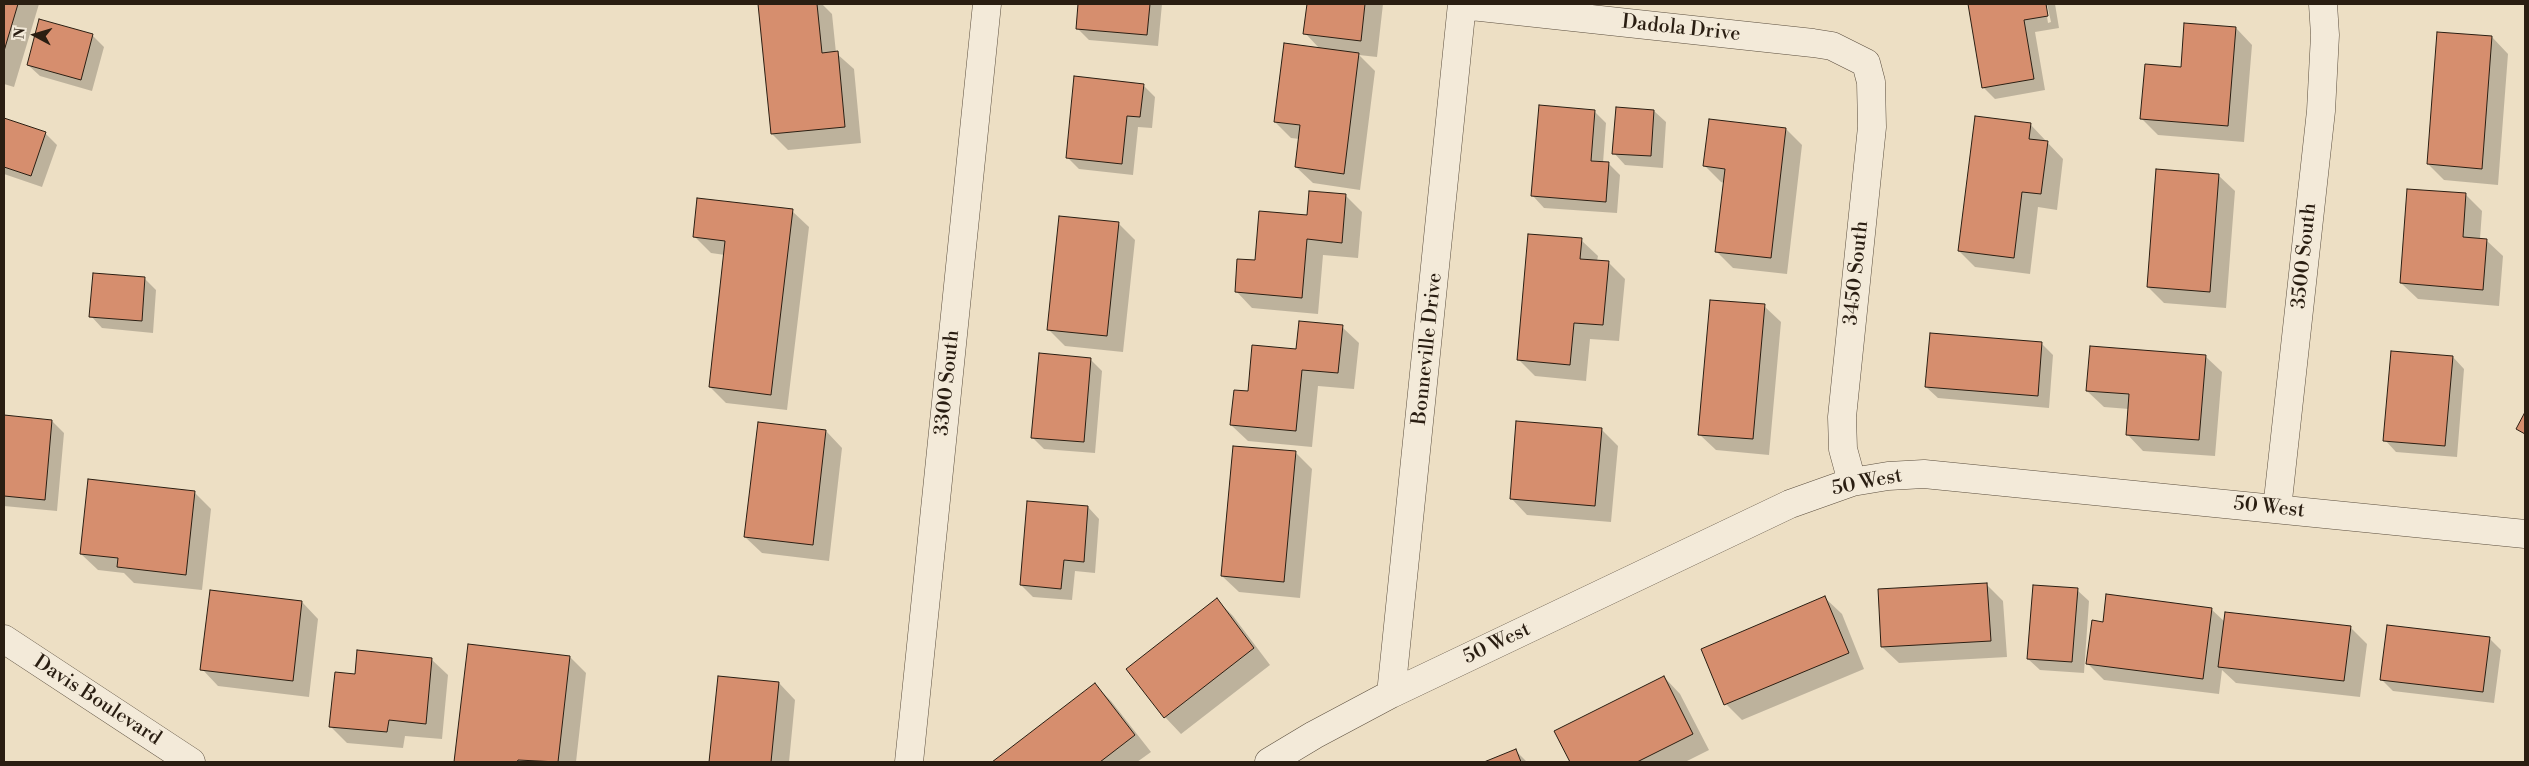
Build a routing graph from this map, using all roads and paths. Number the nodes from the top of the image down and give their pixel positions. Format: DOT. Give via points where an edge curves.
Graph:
graph roads {
  1 [pos="987,4"];
  2 [pos="1462,4"];
  3 [pos="2323,4"];
  4 [pos="1866,63"];
  5 [pos="1852,482"];
  6 [pos="2277,509"];
  7 [pos="2525,534"];
  8 [pos="4,639"];
  9 [pos="1392,694"];
  10 [pos="190,762"];
  11 [pos="909,762"];
  12 [pos="1269,762"];
  1 -- 11 [label="street, 3300 South"];
  2 -- 4 [label="street, Dadola Drive" via="1813,43 1832,46"];
  2 -- 9 [label="street, Bonneville Drive"];
  3 -- 6 [label="street, 3500 South" via="2322,111"];
  4 -- 5 [label="street, 3450 South" via="1871,82 1872,127 1842,418 1844,449"];
  5 -- 6 [label="street, 50 West" via="1924,474"];
  5 -- 9 [label="street, 50 West" via="1790,504"];
  6 -- 7 [label="street, 50 West"];
  8 -- 10 [label="street, Davis Boulevard"];
  9 -- 12 [label="street, 50 West"];
}
